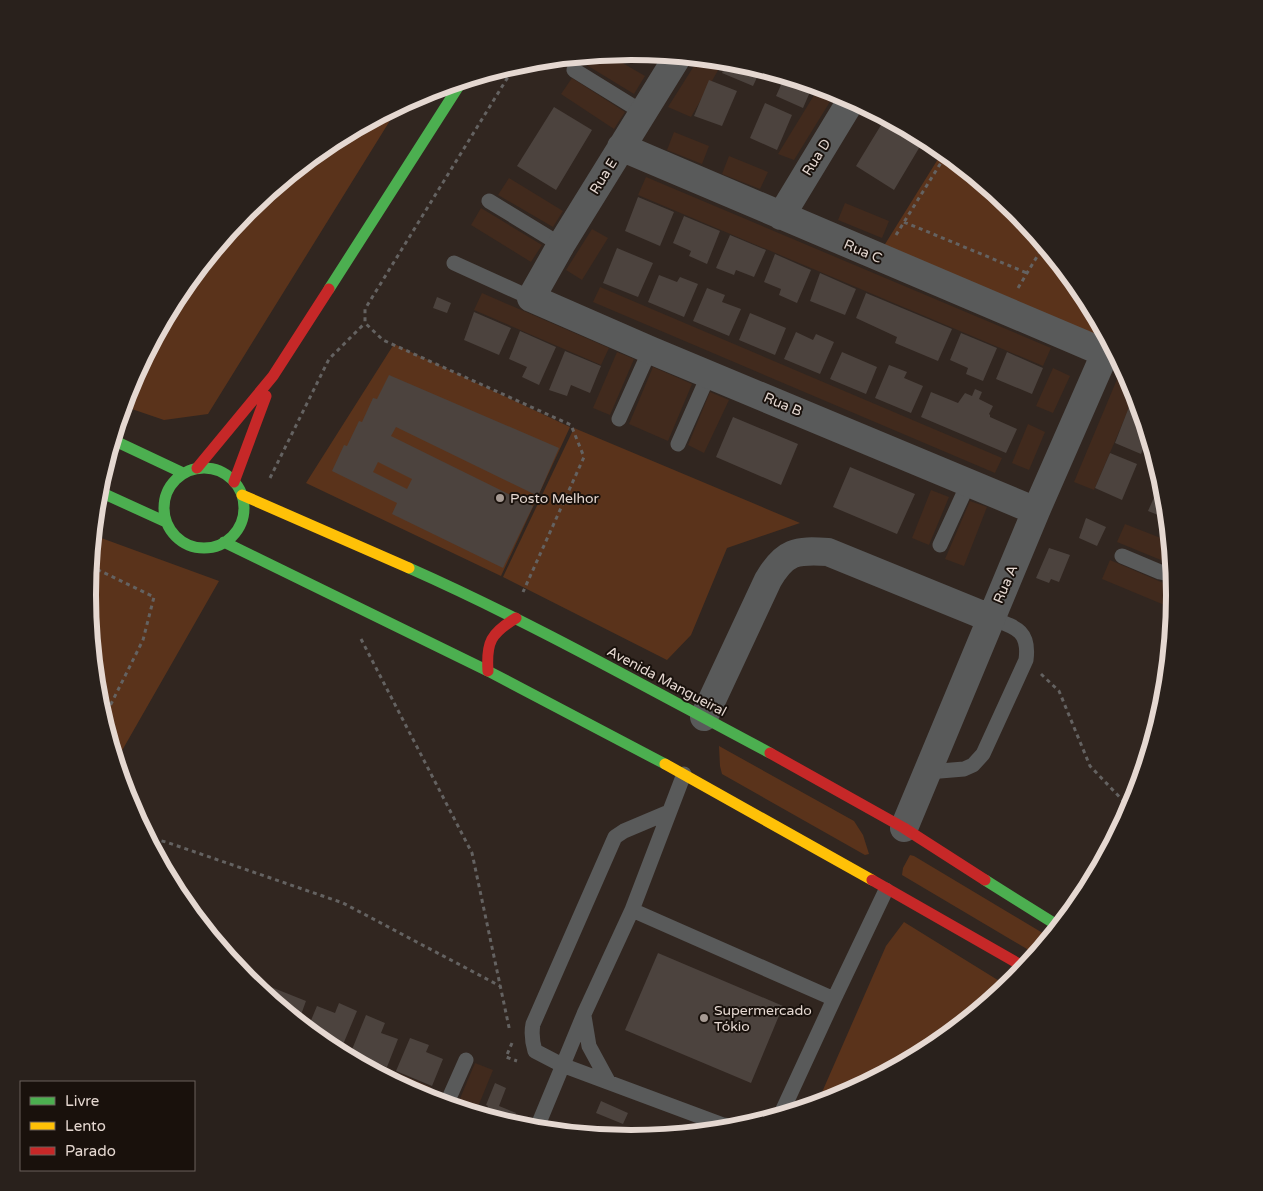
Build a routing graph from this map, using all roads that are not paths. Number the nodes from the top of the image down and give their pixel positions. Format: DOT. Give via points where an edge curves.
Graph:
graph roads {
  1 [pos="674,62"];
  2 [pos="574,70"];
  3 [pos="457,89"];
  4 [pos="848,106"];
  5 [pos="642,112"];
  6 [pos="621,147"];
  7 [pos="489,200"];
  8 [pos="781,216"];
  9 [pos="561,245"];
  10 [pos="454,263"];
  11 [pos="531,298"];
  12 [pos="1106,347"];
  13 [pos="1107,349"];
  14 [pos="650,350"];
  15 [pos="709,374"];
  16 [pos="274,376"];
  17 [pos="619,419"];
  18 [pos="118,442"];
  19 [pos="678,444"];
  20 [pos="196,468"];
  21 [pos="184,473"];
  22 [pos="234,482"];
  23 [pos="969,482"];
  24 [pos="106,494"];
  25 [pos="242,495"];
  26 [pos="1036,511"];
  27 [pos="166,522"];
  28 [pos="224,542"];
  29 [pos="940,545"];
  30 [pos="1122,556"];
  31 [pos="1166,573"];
  32 [pos="514,616"];
  33 [pos="990,618"];
  34 [pos="488,671"];
  35 [pos="704,717"];
  36 [pos="928,772"];
  37 [pos="684,774"];
  38 [pos="669,812"];
  39 [pos="904,828"];
  40 [pos="886,890"];
  41 [pos="632,910"];
  42 [pos="1054,923"];
  43 [pos="1019,964"];
  44 [pos="834,999"];
  45 [pos="584,1014"];
  46 [pos="466,1060"];
  47 [pos="562,1065"];
  48 [pos="608,1082"];
  49 [pos="449,1099"];
  50 [pos="783,1109"];
  51 [pos="539,1123"];
  52 [pos="719,1123"];
  1 -- 5 [label="street, Rua E"];
  2 -- 5 [label="lane"];
  3 -- 16 [label="street"];
  4 -- 8 [label="street, Rua D"];
  5 -- 6 [label="street, Rua E"];
  6 -- 8 [label="street, Rua C"];
  6 -- 9 [label="street, Rua E"];
  7 -- 9 [label="lane"];
  8 -- 12 [label="street, Rua C"];
  9 -- 11 [label="street, Rua E"];
  10 -- 11 [label="lane"];
  11 -- 14 [label="street, Rua B"];
  13 -- 26 [label="street, Rua A"];
  14 -- 15 [label="street, Rua B"];
  14 -- 17 [label="lane"];
  15 -- 19 [label="lane"];
  15 -- 23 [label="street, Rua B"];
  16 -- 20 [label="street"];
  16 -- 22 [label="street"];
  18 -- 21 [label="street"];
  20 -- 21 [label="street"];
  20 -- 22 [label="street" via="217,470"];
  21 -- 27 [label="street" via="166,494"];
  22 -- 25 [label="street"];
  23 -- 26 [label="street, Rua B"];
  23 -- 29 [label="lane"];
  24 -- 27 [label="street"];
  25 -- 28 [label="street" via="242,521"];
  25 -- 32 [label="street, Avenida Mangueiral"];
  26 -- 33 [label="street, Rua A"];
  27 -- 28 [label="street" via="174,534 191,545 211,547"];
  28 -- 34 [label="street"];
  30 -- 31 [label="lane"];
  32 -- 34 [label="street" via="495,632 490,641 486,655"];
  32 -- 35 [label="street, Avenida Mangueiral"];
  33 -- 35 [label="street" via="828,552 808,550 790,555 778,563 768,580"];
  33 -- 36 [label="street, Rua A"];
  33 -- 36 [label="lane" via="1018,629 1025,638 1026,660 983,754 964,769"];
  34 -- 37 [label="street"];
  35 -- 39 [label="street, Avenida Mangueiral"];
  36 -- 39 [label="street, Rua A"];
  37 -- 38 [label="lane"];
  37 -- 40 [label="street"];
  38 -- 41 [label="lane"];
  38 -- 47 [label="lane" via="615,837 533,1024 531,1034 535,1051"];
  39 -- 42 [label="street, Avenida Mangueiral"];
  40 -- 43 [label="street"];
  40 -- 44 [label="lane"];
  41 -- 44 [label="lane"];
  41 -- 45 [label="lane"];
  44 -- 50 [label="lane"];
  45 -- 47 [label="lane"];
  45 -- 48 [label="lane" via="589,1046"];
  46 -- 49 [label="lane"];
  47 -- 48 [label="lane"];
  47 -- 51 [label="lane"];
  48 -- 52 [label="lane"];
}
